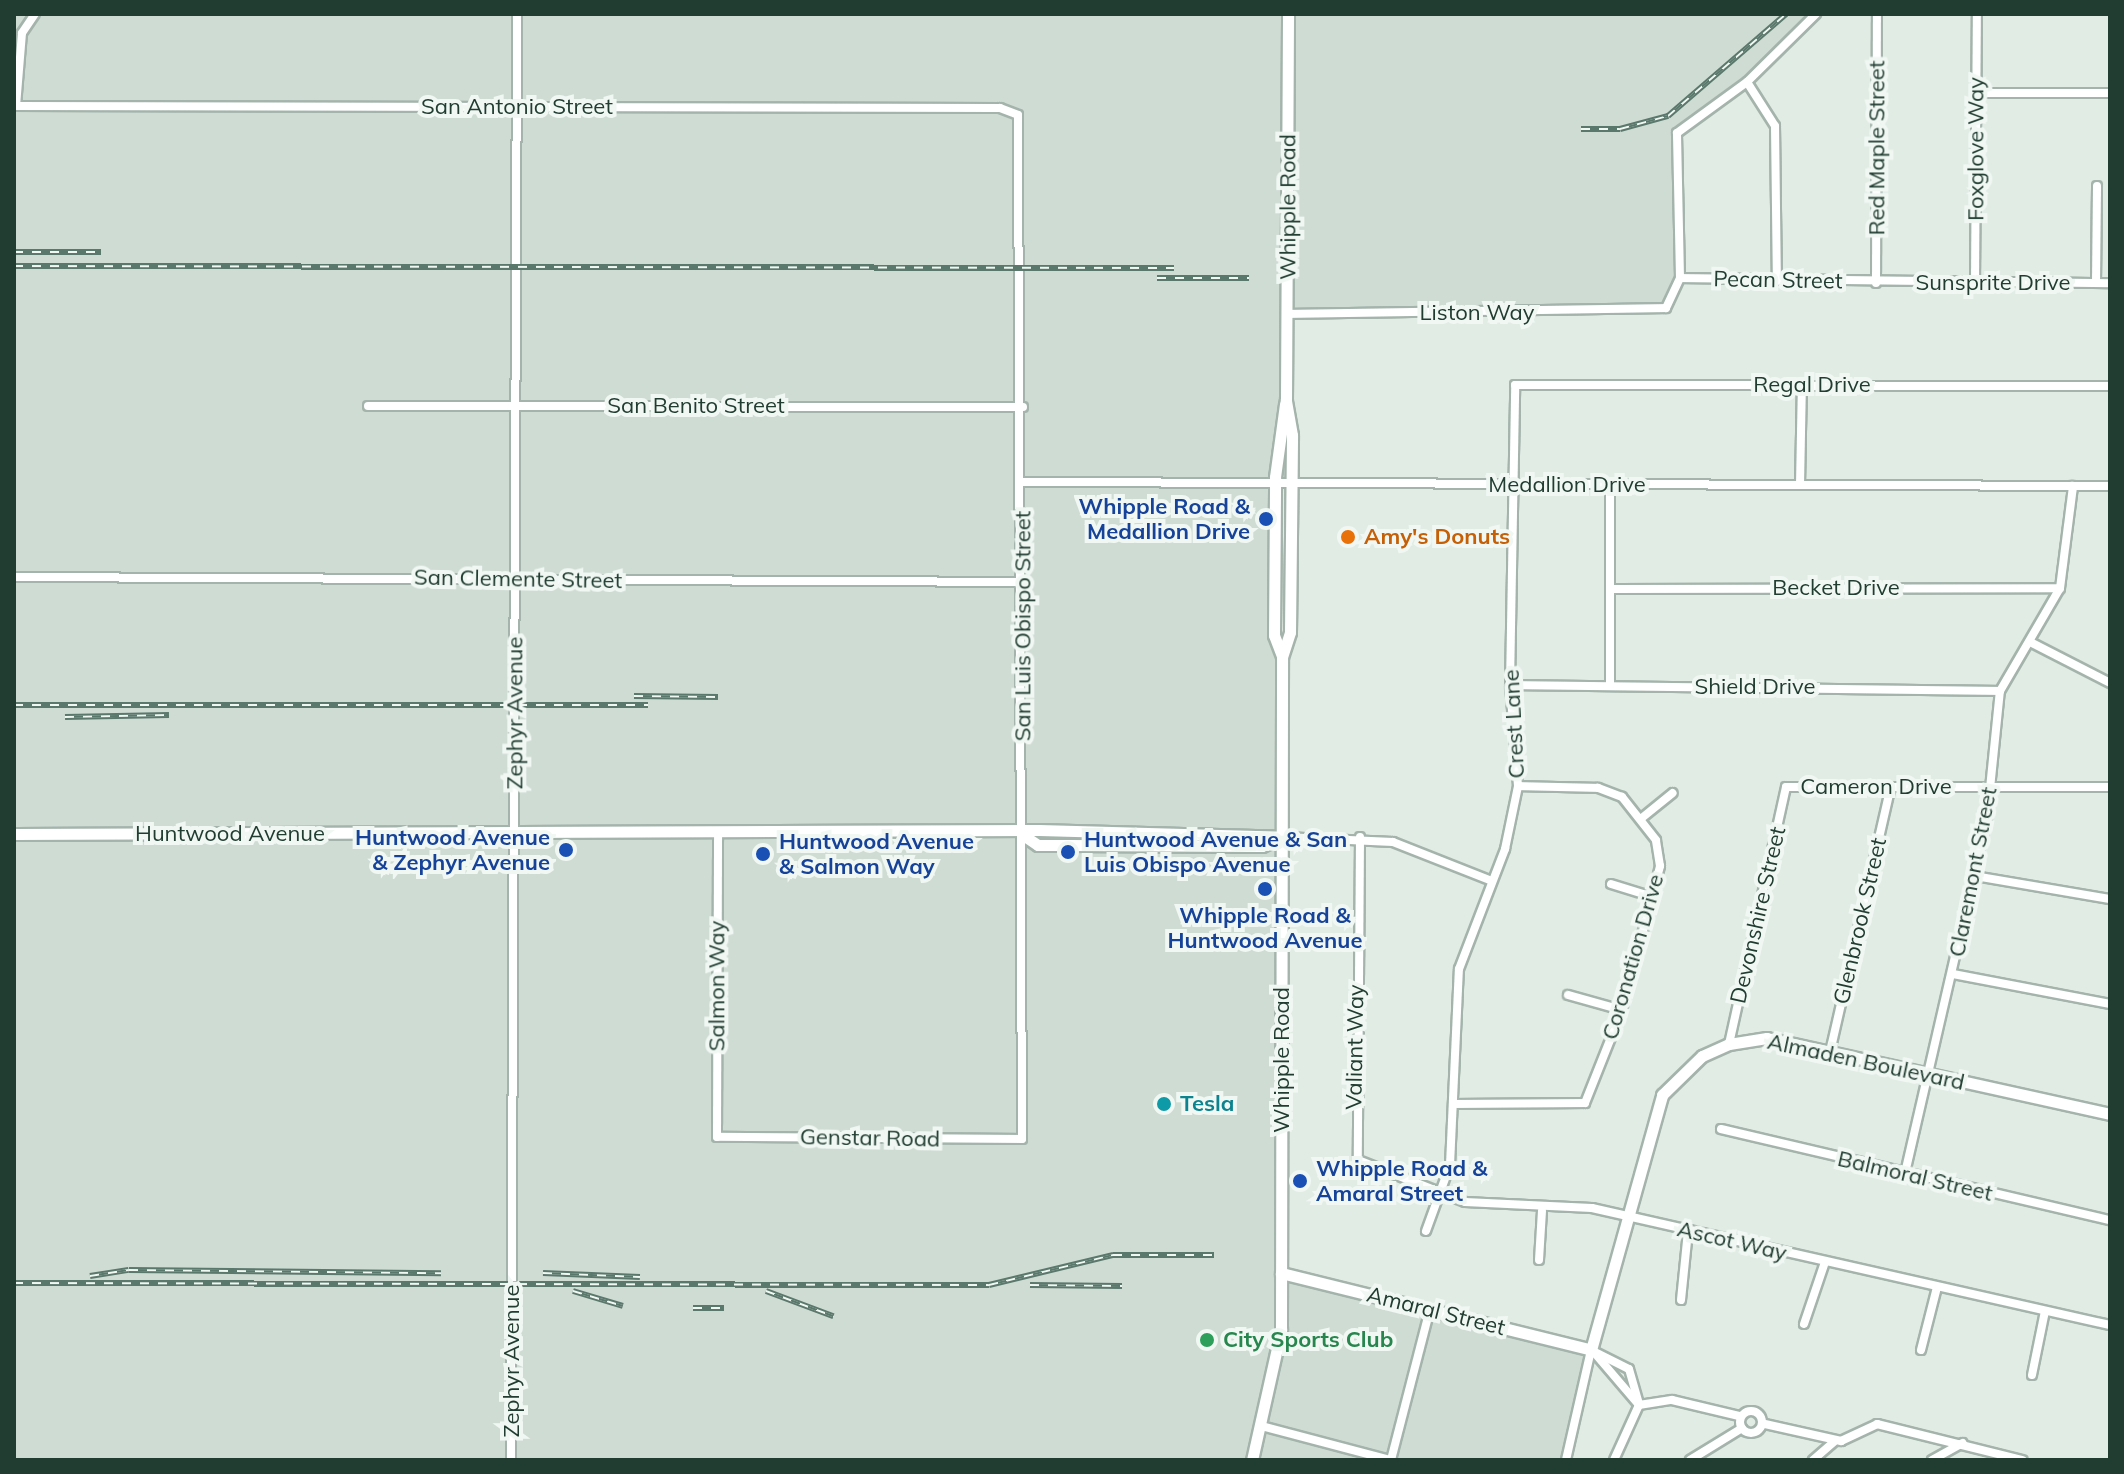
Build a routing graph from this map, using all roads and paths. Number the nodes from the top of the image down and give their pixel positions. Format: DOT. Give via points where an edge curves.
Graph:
graph roads {
  1 [pos="35,14"];
  2 [pos="517,14"];
  3 [pos="1288,14"];
  4 [pos="1816,14"];
  5 [pos="1877,14"];
  6 [pos="1977,15"];
  7 [pos="1747,82"];
  8 [pos="1976,93"];
  9 [pos="2110,93"];
  10 [pos="15,106"];
  11 [pos="518,108"];
  12 [pos="1018,115"];
  13 [pos="2097,186"];
  14 [pos="1680,278"];
  15 [pos="1777,281"];
  16 [pos="1876,283"];
  17 [pos="1975,283"];
  18 [pos="2096,283"];
  19 [pos="2110,283"];
  20 [pos="1288,314"];
  21 [pos="1515,385"];
  22 [pos="1802,385"];
  23 [pos="2110,386"];
  24 [pos="1286,400"];
  25 [pos="368,406"];
  26 [pos="516,406"];
  27 [pos="1023,407"];
  28 [pos="1023,482"];
  29 [pos="1275,482"];
  30 [pos="1292,482"];
  31 [pos="1512,485"];
  32 [pos="1610,485"];
  33 [pos="1800,485"];
  34 [pos="2073,486"];
  35 [pos="2110,486"];
  36 [pos="14,577"];
  37 [pos="516,581"];
  38 [pos="1023,582"];
  39 [pos="2060,588"];
  40 [pos="1613,589"];
  41 [pos="2032,643"];
  42 [pos="1282,657"];
  43 [pos="2110,683"];
  44 [pos="1510,685"];
  45 [pos="1610,686"];
  46 [pos="2000,691"];
  47 [pos="1992,785"];
  48 [pos="1518,786"];
  49 [pos="1786,787"];
  50 [pos="2110,787"];
  51 [pos="1890,789"];
  52 [pos="1673,793"];
  53 [pos="1643,817"];
  54 [pos="14,834"];
  55 [pos="514,835"];
  56 [pos="718,835"];
  57 [pos="1023,835"];
  58 [pos="1283,837"];
  59 [pos="1360,837"];
  60 [pos="1975,876"];
  61 [pos="1492,881"];
  62 [pos="1611,884"];
  63 [pos="1653,897"];
  64 [pos="2110,899"];
  65 [pos="1953,974"];
  66 [pos="1568,995"];
  67 [pos="2110,1004"];
  68 [pos="1622,1010"];
  69 [pos="1729,1044"];
  70 [pos="1830,1052"];
  71 [pos="1929,1074"];
  72 [pos="1457,1104"];
  73 [pos="2110,1114"];
  74 [pos="1721,1129"];
  75 [pos="717,1137"];
  76 [pos="1022,1139"];
  77 [pos="1358,1160"];
  78 [pos="1905,1173"];
  79 [pos="1443,1196"];
  80 [pos="1542,1211"];
  81 [pos="1627,1216"];
  82 [pos="2110,1220"];
  83 [pos="1426,1231"];
  84 [pos="1688,1231"];
  85 [pos="1539,1260"];
  86 [pos="1825,1262"];
  87 [pos="1281,1273"];
  88 [pos="1937,1287"];
  89 [pos="1681,1300"];
  90 [pos="1430,1309"];
  91 [pos="2045,1311"];
  92 [pos="1804,1324"];
  93 [pos="2110,1325"];
  94 [pos="1591,1350"];
  95 [pos="1921,1350"];
  96 [pos="2032,1375"];
  97 [pos="1639,1405"];
  98 [pos="1739,1416"];
  99 [pos="1765,1424"];
  100 [pos="1261,1426"];
  101 [pos="1742,1428"];
  102 [pos="1835,1441"];
  103 [pos="1963,1443"];
  104 [pos="511,1460"];
  105 [pos="1252,1460"];
  106 [pos="1391,1460"];
  107 [pos="1566,1460"];
  108 [pos="1614,1460"];
  109 [pos="1690,1460"];
  110 [pos="1813,1460"];
  111 [pos="1932,1460"];
  112 [pos="2023,1460"];
  1 -- 10 [label="street" via="22,33"];
  2 -- 11 [label="street, Zephyr Avenue"];
  3 -- 20 [label="street, Whipple Road"];
  4 -- 7 [label="street"];
  5 -- 16 [label="street, Red Maple Street"];
  6 -- 8 [label="street, Foxglove Way"];
  7 -- 14 [label="street" via="1677,133"];
  7 -- 15 [label="street" via="1775,126"];
  8 -- 9 [label="street"];
  8 -- 17 [label="street, Foxglove Way"];
  10 -- 11 [label="street, San Antonio Street"];
  11 -- 12 [label="street, San Antonio Street" via="1000,108"];
  11 -- 26 [label="street, Zephyr Avenue"];
  12 -- 27 [label="street, San Luis Obispo Street"];
  13 -- 18 [label="street"];
  14 -- 15 [label="street, Pecan Street"];
  14 -- 20 [label="street, Liston Way" via="1666,308"];
  15 -- 16 [label="street, Pecan Street"];
  16 -- 17 [label="street, Sunsprite Drive"];
  17 -- 18 [label="street, Sunsprite Drive"];
  18 -- 19 [label="street, Sunsprite Drive"];
  20 -- 24 [label="street, Whipple Road"];
  21 -- 22 [label="street, Regal Drive"];
  21 -- 31 [label="street, Crest Lane"];
  22 -- 23 [label="street, Regal Drive"];
  22 -- 33 [label="street"];
  24 -- 29 [label="street, Whipple Road"];
  24 -- 30 [label="street, Whipple Road"];
  25 -- 26 [label="street, San Benito Street"];
  26 -- 27 [label="street, San Benito Street"];
  26 -- 37 [label="street, Zephyr Avenue"];
  27 -- 28 [label="street, San Luis Obispo Street"];
  28 -- 29 [label="street, Medallion Drive"];
  28 -- 38 [label="street, San Luis Obispo Street"];
  29 -- 30 [label="street, Medallion Drive"];
  29 -- 42 [label="street, Whipple Road" via="1274,635"];
  30 -- 31 [label="street, Medallion Drive"];
  30 -- 42 [label="street, Whipple Road" via="1290,632"];
  31 -- 32 [label="street, Medallion Drive"];
  31 -- 44 [label="street, Crest Lane"];
  32 -- 33 [label="street, Medallion Drive"];
  32 -- 40 [label="street"];
  33 -- 34 [label="street, Medallion Drive"];
  34 -- 35 [label="street, Medallion Drive"];
  34 -- 39 [label="street, Claremont Street"];
  36 -- 37 [label="street, San Clemente Street"];
  37 -- 38 [label="street, San Clemente Street"];
  37 -- 55 [label="street, Zephyr Avenue"];
  38 -- 57 [label="street, San Luis Obispo Street"];
  39 -- 40 [label="street, Becket Drive"];
  39 -- 41 [label="street, Claremont Street"];
  40 -- 45 [label="street"];
  41 -- 43 [label="street"];
  41 -- 46 [label="street, Claremont Street"];
  42 -- 58 [label="street, Whipple Road"];
  44 -- 45 [label="street, Shield Drive"];
  44 -- 48 [label="street, Crest Lane"];
  45 -- 46 [label="street, Shield Drive"];
  46 -- 47 [label="street, Claremont Street"];
  47 -- 50 [label="street, Cameron Drive"];
  47 -- 51 [label="street, Cameron Drive"];
  47 -- 60 [label="street, Claremont Street"];
  48 -- 53 [label="street" via="1598,788 1622,797"];
  48 -- 61 [label="street, Crest Lane"];
  49 -- 51 [label="street, Cameron Drive"];
  49 -- 69 [label="street, Devonshire Street"];
  51 -- 70 [label="street, Glenbrook Street"];
  52 -- 53 [label="street"];
  53 -- 63 [label="street, Coronation Drive" via="1660,866"];
  54 -- 55 [label="street, Huntwood Avenue"];
  55 -- 56 [label="street, Huntwood Avenue"];
  55 -- 104 [label="street, Zephyr Avenue"];
  56 -- 57 [label="street, Huntwood Avenue"];
  56 -- 75 [label="street, Salmon Way"];
  57 -- 58 [label="street, Huntwood Avenue" via="1133,830"];
  57 -- 76 [label="street, San Luis Obispo Street"];
  58 -- 59 [label="street, Huntwood Avenue"];
  58 -- 87 [label="street, Whipple Road"];
  59 -- 61 [label="street, Huntwood Avenue" via="1421,850"];
  59 -- 77 [label="street, Valiant Way"];
  60 -- 64 [label="street"];
  60 -- 65 [label="street, Claremont Street"];
  61 -- 72 [label="street, Crest Lane" via="1459,969"];
  62 -- 63 [label="street"];
  63 -- 68 [label="street, Coronation Drive"];
  65 -- 67 [label="street"];
  65 -- 71 [label="street, Claremont Street"];
  66 -- 68 [label="street"];
  68 -- 72 [label="street, Coronation Drive" via="1585,1103"];
  69 -- 70 [label="street, Almaden Boulevard" via="1767,1038"];
  69 -- 81 [label="street, Almaden Boulevard" via="1702,1056 1662,1095"];
  70 -- 71 [label="street, Almaden Boulevard"];
  71 -- 73 [label="street, Almaden Boulevard"];
  71 -- 78 [label="street, Claremont Street"];
  72 -- 79 [label="street, Crest Lane"];
  74 -- 78 [label="street, Balmoral Street"];
  75 -- 76 [label="street, Genstar Road"];
  77 -- 79 [label="street, Ascot Way"];
  78 -- 82 [label="street, Balmoral Street"];
  79 -- 80 [label="street, Ascot Way"];
  79 -- 83 [label="street, Crest Lane"];
  80 -- 81 [label="street, Ascot Way"];
  80 -- 85 [label="street"];
  81 -- 84 [label="street, Ascot Way"];
  81 -- 94 [label="street, Almaden Boulevard"];
  84 -- 86 [label="street, Ascot Way"];
  84 -- 89 [label="street"];
  86 -- 88 [label="street, Ascot Way"];
  86 -- 92 [label="street"];
  87 -- 90 [label="street, Amaral Street"];
  87 -- 100 [label="street, Whipple Road" via="1278,1358"];
  88 -- 91 [label="street, Ascot Way"];
  88 -- 95 [label="street"];
  90 -- 94 [label="street, Amaral Street"];
  90 -- 106 [label="street"];
  91 -- 93 [label="street, Ascot Way"];
  91 -- 96 [label="street"];
  94 -- 97 [label="street"];
  94 -- 97 [label="street, Amaral Street" via="1629,1369"];
  94 -- 107 [label="street"];
  97 -- 98 [label="street" via="1672,1400"];
  97 -- 108 [label="street"];
  98 -- 99 [label="street" via="1752,1413"];
  98 -- 101 [label="street"];
  99 -- 101 [label="street" via="1757,1431"];
  99 -- 102 [label="street"];
  100 -- 105 [label="street, Whipple Road"];
  100 -- 106 [label="street"];
  101 -- 109 [label="street"];
  102 -- 103 [label="street" via="1877,1424"];
  102 -- 110 [label="street"];
  103 -- 111 [label="street"];
  103 -- 112 [label="street"];
}
